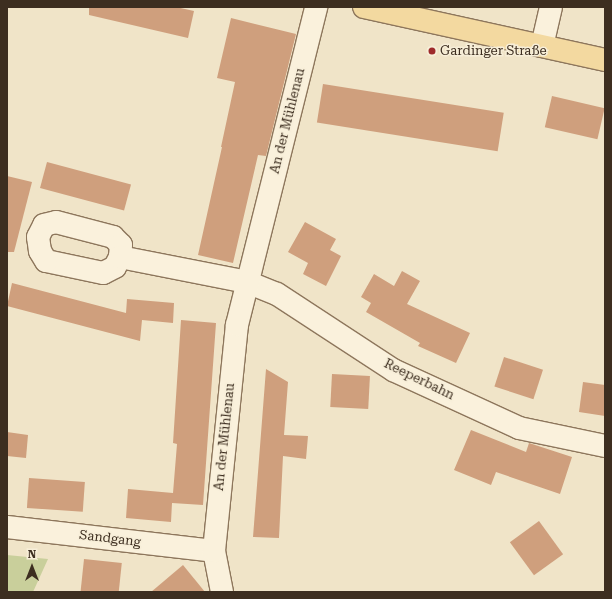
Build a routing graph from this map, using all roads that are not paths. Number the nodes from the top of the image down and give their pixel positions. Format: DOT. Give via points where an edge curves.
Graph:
graph roads {
  1 [pos="316,7"];
  2 [pos="364,7"];
  3 [pos="551,7"];
  4 [pos="542,46"];
  5 [pos="605,60"];
  6 [pos="120,257"];
  7 [pos="247,282"];
  8 [pos="605,446"];
  9 [pos="7,526"];
  10 [pos="214,551"];
  11 [pos="222,592"];
  1 -- 7 [label="street, An der Mühlenau"];
  2 -- 4 [label="main road"];
  3 -- 4 [label="street"];
  4 -- 5 [label="main road"];
  6 -- 7 [label="street"];
  7 -- 8 [label="street, Reeperbahn" via="277,294 393,370 519,428"];
  7 -- 10 [label="street, An der Mühlenau" via="237,325"];
  9 -- 10 [label="street, Sandgang"];
  10 -- 11 [label="street, An der Mühlenau"];
}
